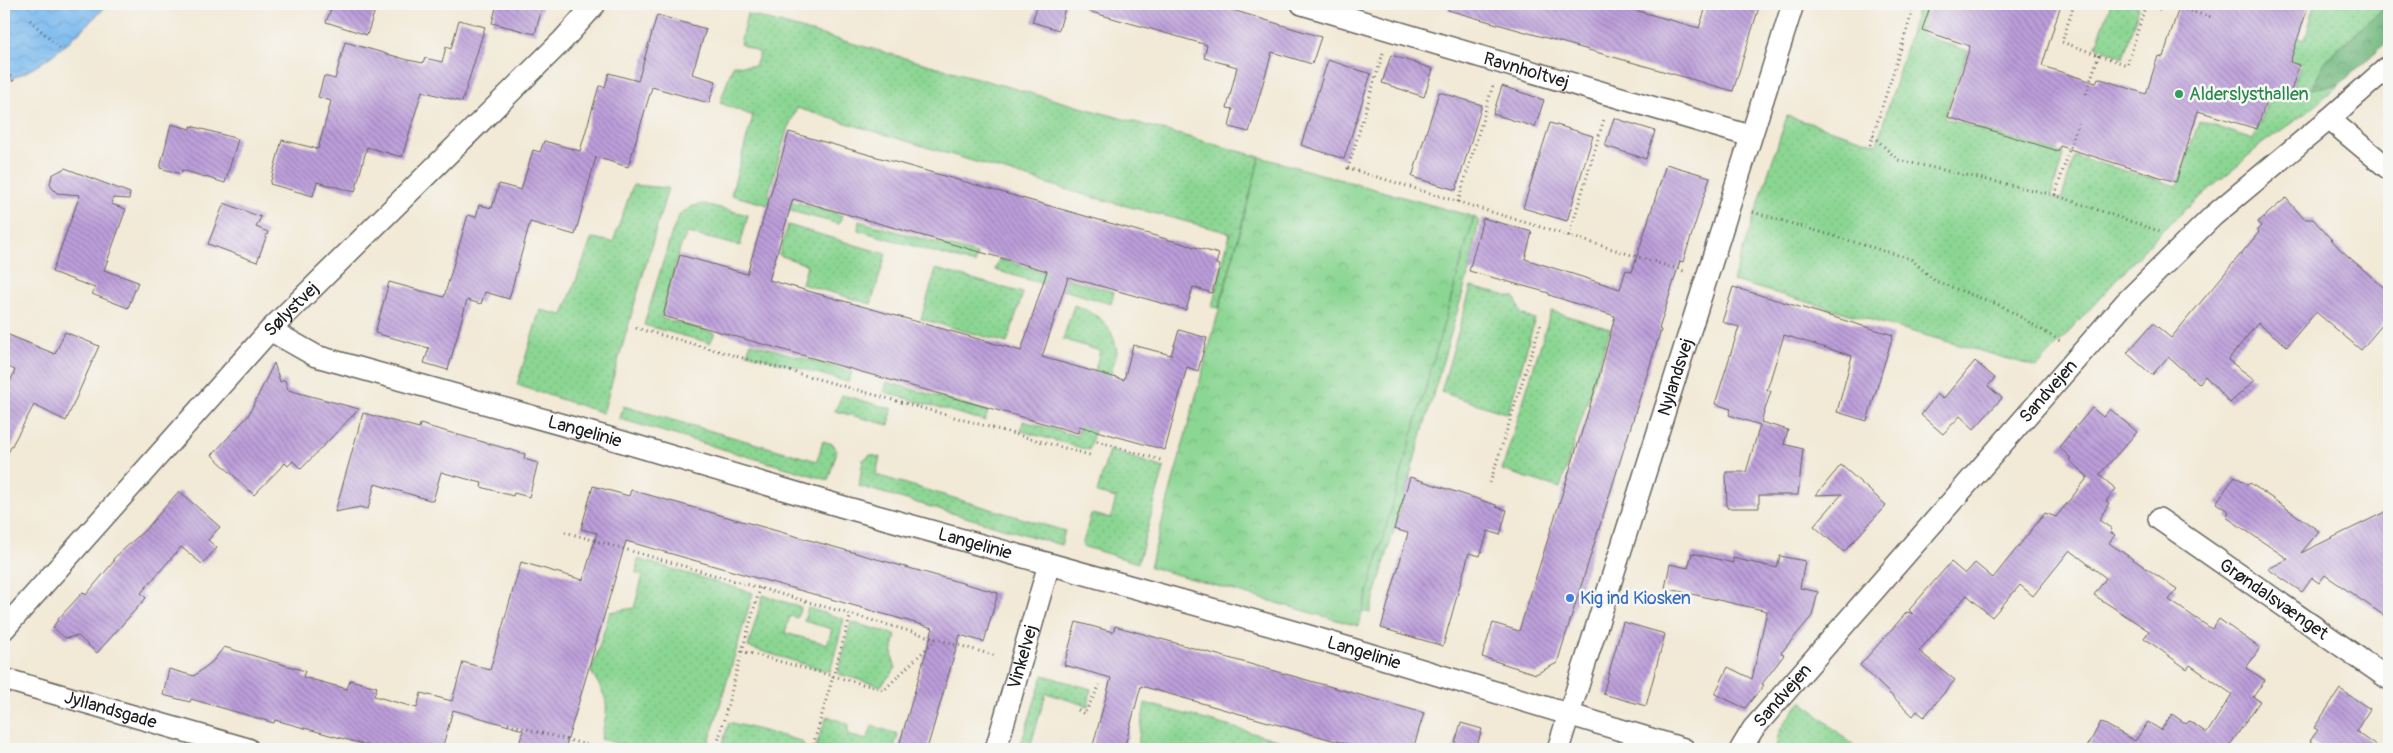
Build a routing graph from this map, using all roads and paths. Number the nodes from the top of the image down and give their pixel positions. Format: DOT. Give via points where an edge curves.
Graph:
graph roads {
  1 [pos="103,4"];
  2 [pos="595,4"];
  3 [pos="1302,4"];
  4 [pos="1792,4"];
  5 [pos="1915,4"];
  6 [pos="2074,4"];
  7 [pos="2145,4"];
  8 [pos="2165,4"];
  9 [pos="109,10"];
  10 [pos="2211,17"];
  11 [pos="30,20"];
  12 [pos="1390,30"];
  13 [pos="62,51"];
  14 [pos="2099,54"];
  15 [pos="1500,62"];
  16 [pos="2389,66"];
  17 [pos="4,68"];
  18 [pos="14,82"];
  19 [pos="2086,94"];
  20 [pos="1612,95"];
  21 [pos="2329,119"];
  22 [pos="2078,123"];
  23 [pos="1750,136"];
  24 [pos="1873,136"];
  25 [pos="1870,145"];
  26 [pos="2389,169"];
  27 [pos="2056,195"];
  28 [pos="1458,202"];
  29 [pos="1729,204"];
  30 [pos="1569,236"];
  31 [pos="2184,243"];
  32 [pos="1706,277"];
  33 [pos="1541,323"];
  34 [pos="636,328"];
  35 [pos="270,330"];
  36 [pos="2081,354"];
  37 [pos="1097,442"];
  38 [pos="1093,456"];
  39 [pos="1161,460"];
  40 [pos="1490,483"];
  41 [pos="2159,519"];
  42 [pos="566,532"];
  43 [pos="1049,564"];
  44 [pos="760,588"];
  45 [pos="851,614"];
  46 [pos="4,628"];
  47 [pos="936,638"];
  48 [pos="742,651"];
  49 [pos="1021,663"];
  50 [pos="833,676"];
  51 [pos="2389,679"];
  52 [pos="4,680"];
  53 [pos="1100,685"];
  54 [pos="1078,710"];
  55 [pos="1569,714"];
  56 [pos="508,724"];
  57 [pos="248,749"];
  58 [pos="602,749"];
  59 [pos="716,749"];
  60 [pos="812,749"];
  61 [pos="996,749"];
  62 [pos="1558,749"];
  63 [pos="1684,749"];
  64 [pos="1741,749"];
  1 -- 9 [label="path"];
  2 -- 35 [label="street, Sølystvej" via="563,40"];
  3 -- 12 [label="street, Ravnholtvej"];
  4 -- 23 [label="street, Nylandsvej"];
  5 -- 24 [label="path"];
  6 -- 14 [label="path" via="2062,42"];
  7 -- 8 [label="path" via="2162,10"];
  7 -- 14 [label="path" via="2127,64"];
  8 -- 10 [label="path"];
  11 -- 13 [label="path"];
  12 -- 15 [label="street, Ravnholtvej"];
  12 -- 28 [label="path" via="1348,168"];
  14 -- 19 [label="path"];
  15 -- 20 [label="street, Ravnholtvej"];
  15 -- 28 [label="path"];
  16 -- 21 [label="street, Sandvejen"];
  17 -- 18 [label="path"];
  20 -- 23 [label="street, Ravnholtvej"];
  20 -- 30 [label="path"];
  21 -- 26 [label="street"];
  21 -- 31 [label="street, Sandvejen"];
  22 -- 27 [label="path"];
  23 -- 29 [label="street, Nylandsvej"];
  24 -- 25 [label="path"];
  24 -- 27 [label="path" via="1898,160"];
  27 -- 31 [label="path"];
  28 -- 30 [label="path"];
  29 -- 32 [label="street, Nylandsvej"];
  29 -- 36 [label="path" via="1911,260 1935,280 2002,306"];
  30 -- 32 [label="path"];
  31 -- 36 [label="street, Sandvejen"];
  32 -- 55 [label="street, Nylandsvej"];
  33 -- 40 [label="path"];
  34 -- 38 [label="path"];
  35 -- 43 [label="street, Langelinie" via="316,356"];
  35 -- 46 [label="street, Sølystvej"];
  36 -- 64 [label="street, Sandvejen" via="1752,729"];
  37 -- 39 [label="path"];
  41 -- 51 [label="street, Grøndalsvænget"];
  42 -- 44 [label="path"];
  43 -- 49 [label="street, Vinkelvej"];
  43 -- 55 [label="street, Langelinie" via="1309,636"];
  44 -- 45 [label="path"];
  44 -- 48 [label="path"];
  45 -- 47 [label="path"];
  45 -- 50 [label="path"];
  47 -- 49 [label="path"];
  47 -- 50 [label="path" via="884,690"];
  48 -- 50 [label="path"];
  48 -- 59 [label="path"];
  49 -- 61 [label="street, Vinkelvej"];
  50 -- 60 [label="path"];
  52 -- 57 [label="street, Jyllandsgade"];
  53 -- 54 [label="path" via="1084,714"];
  55 -- 62 [label="street, Nylandsvej"];
  55 -- 63 [label="street, Langelinie"];
  56 -- 58 [label="path"];
}
